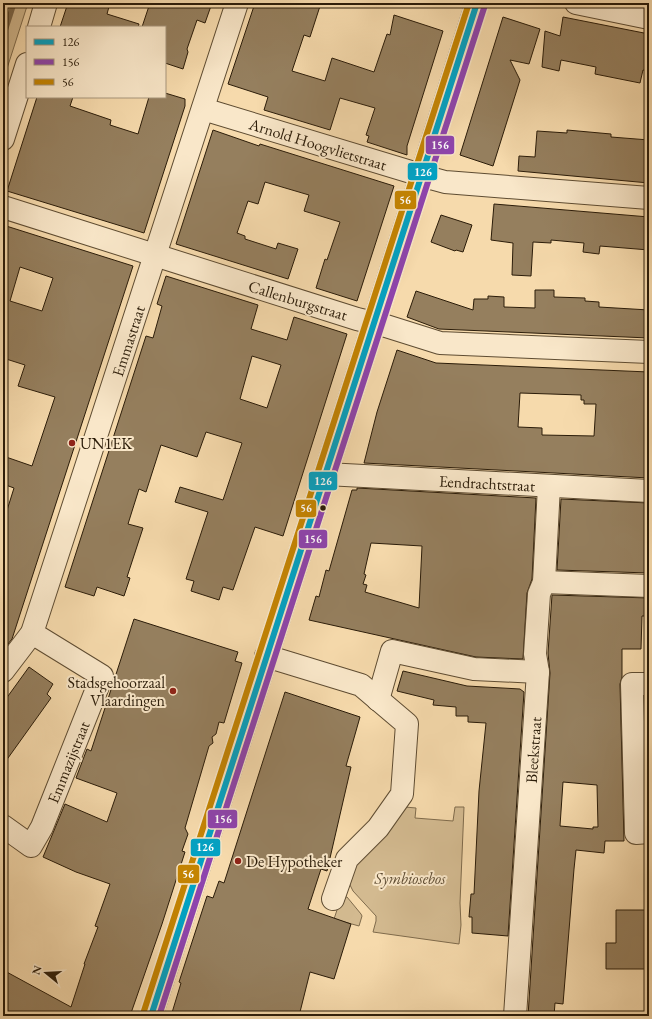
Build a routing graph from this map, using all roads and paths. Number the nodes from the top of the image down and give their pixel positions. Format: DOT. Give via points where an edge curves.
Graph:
graph roads {
  1 [pos="46,3"];
  2 [pos="237,3"];
  3 [pos="477,3"];
  4 [pos="576,3"];
  5 [pos="649,18"];
  6 [pos="39,26"];
  7 [pos="26,67"];
  8 [pos="203,109"];
  9 [pos="3,139"];
  10 [pos="422,176"];
  11 [pos="649,198"];
  12 [pos="3,207"];
  13 [pos="156,256"];
  14 [pos="374,323"];
  15 [pos="649,352"];
  16 [pos="326,474"];
  17 [pos="549,486"];
  18 [pos="649,491"];
  19 [pos="544,582"];
  20 [pos="649,586"];
  21 [pos="32,633"];
  22 [pos="266,656"];
  23 [pos="3,671"];
  24 [pos="538,672"];
  25 [pos="649,684"];
  26 [pos="378,700"];
  27 [pos="3,826"];
  28 [pos="649,832"];
  29 [pos="333,899"];
  30 [pos="151,1016"];
  31 [pos="515,1016"];
  1 -- 6 [label="street"];
  2 -- 8 [label="street, Emmastraat"];
  3 -- 10 [label="street"];
  4 -- 5 [label="street"];
  7 -- 9 [label="street"];
  8 -- 10 [label="street, Arnold Hoogvlietstraat"];
  8 -- 13 [label="street, Emmastraat"];
  10 -- 11 [label="street, Arnold Hoogvlietstraat" via="445,182"];
  10 -- 14 [label="street"];
  12 -- 13 [label="street, Callenburgstraat"];
  13 -- 14 [label="street, Callenburgstraat"];
  13 -- 21 [label="street, Emmastraat"];
  14 -- 15 [label="street, Callenburgstraat" via="440,343"];
  14 -- 16 [label="street"];
  16 -- 17 [label="street, Eendrachtstraat"];
  16 -- 22 [label="street"];
  17 -- 18 [label="street, Eendrachtstraat"];
  17 -- 19 [label="street, Bleekstraat"];
  19 -- 20 [label="street"];
  19 -- 24 [label="street, Bleekstraat" via="539,594 535,654"];
  21 -- 23 [label="street, Emmastraat"];
  21 -- 27 [label="street, Emmazijstraat" via="102,676 42,827 31,846"];
  22 -- 26 [label="street" via="361,685"];
  22 -- 30 [label="street"];
  24 -- 26 [label="street" via="474,669 392,651"];
  24 -- 31 [label="street, Bleekstraat"];
  25 -- 28 [label="street" via="632,684 636,833"];
  26 -- 29 [label="street" via="407,724 402,794 378,828 347,859"];
}
